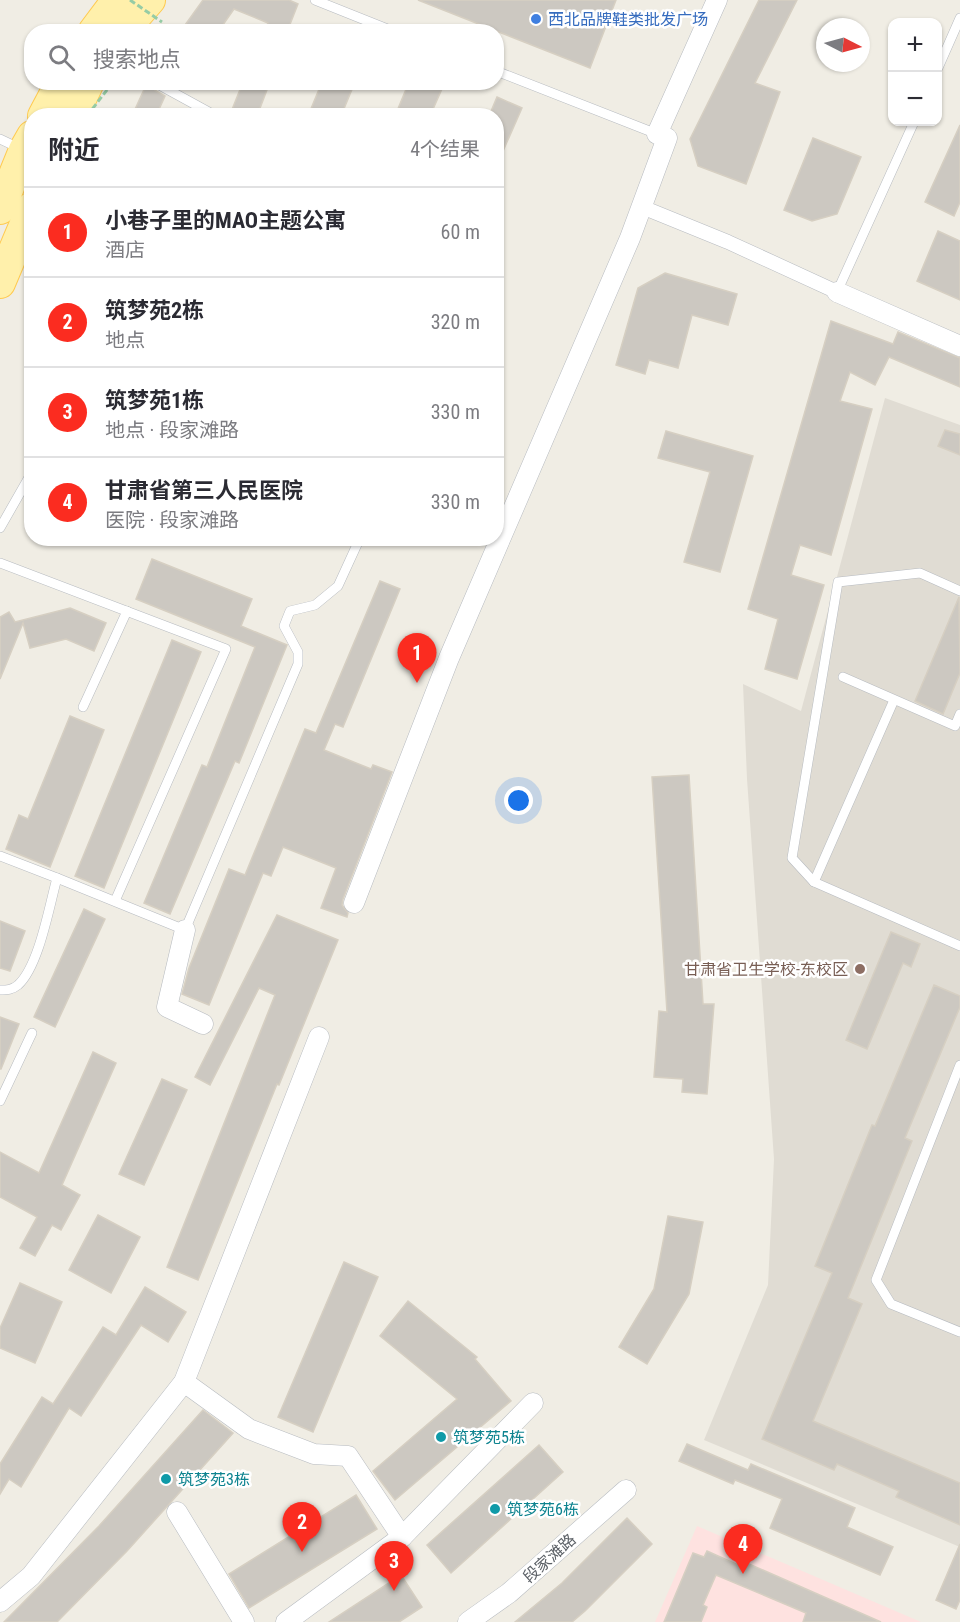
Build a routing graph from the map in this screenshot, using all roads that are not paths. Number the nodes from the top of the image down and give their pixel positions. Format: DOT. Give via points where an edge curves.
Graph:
graph roads {
  1 [pos="117,0"];
  2 [pos="315,0"];
  3 [pos="717,0"];
  4 [pos="156,11"];
  5 [pos="960,18"];
  6 [pos="99,24"];
  7 [pos="135,24"];
  8 [pos="375,24"];
  9 [pos="942,59"];
  10 [pos="504,74"];
  11 [pos="57,90"];
  12 [pos="85,90"];
  13 [pos="167,90"];
  14 [pos="47,108"];
  15 [pos="77,108"];
  16 [pos="196,108"];
  17 [pos="912,126"];
  18 [pos="657,134"];
  19 [pos="22,145"];
  20 [pos="642,207"];
  21 [pos="0,209"];
  22 [pos="24,226"];
  23 [pos="0,283"];
  24 [pos="837,292"];
  25 [pos="960,346"];
  26 [pos="24,486"];
  27 [pos="0,528"];
  28 [pos="504,532"];
  29 [pos="356,546"];
  30 [pos="498,546"];
  31 [pos="0,563"];
  32 [pos="960,591"];
  33 [pos="127,611"];
  34 [pos="843,677"];
  35 [pos="894,700"];
  36 [pos="82,707"];
  37 [pos="960,714"];
  38 [pos="0,856"];
  39 [pos="57,878"];
  40 [pos="814,882"];
  41 [pos="115,901"];
  42 [pos="354,903"];
  43 [pos="185,930"];
  44 [pos="960,946"];
  45 [pos="0,990"];
  46 [pos="203,1024"];
  47 [pos="32,1033"];
  48 [pos="319,1037"];
  49 [pos="960,1065"];
  50 [pos="0,1101"];
  51 [pos="960,1332"];
  52 [pos="184,1382"];
  53 [pos="533,1403"];
  54 [pos="626,1490"];
  55 [pos="177,1512"];
  56 [pos="402,1537"];
  57 [pos="0,1602"];
  58 [pos="244,1622"];
  59 [pos="286,1622"];
  60 [pos="468,1622"];
  1 -- 6 [label="main road"];
  2 -- 8 [label="lane"];
  3 -- 18 [label="street"];
  4 -- 7 [label="main road"];
  5 -- 9 [label="lane"];
  10 -- 18 [label="lane"];
  11 -- 14 [label="main road"];
  12 -- 15 [label="main road"];
  13 -- 16 [label="lane"];
  17 -- 24 [label="lane"];
  18 -- 20 [label="street" via="667,138"];
  19 -- 21 [label="main road"];
  20 -- 24 [label="street"];
  20 -- 28 [label="street"];
  22 -- 23 [label="main road"];
  24 -- 25 [label="street"];
  26 -- 27 [label="lane"];
  29 -- 43 [label="lane" via="338,586 315,605 290,611 284,626 298,652 298,664"];
  30 -- 42 [label="street" via="449,658"];
  31 -- 33 [label="lane"];
  32 -- 40 [label="lane" via="920,573 838,582 792,858"];
  33 -- 36 [label="lane"];
  33 -- 41 [label="lane" via="226,650"];
  34 -- 35 [label="lane"];
  35 -- 37 [label="lane" via="955,726"];
  35 -- 40 [label="lane"];
  38 -- 39 [label="lane"];
  39 -- 41 [label="lane"];
  39 -- 45 [label="lane" via="32,968 18,985"];
  40 -- 44 [label="lane"];
  41 -- 43 [label="lane"];
  43 -- 46 [label="street" via="167,1007"];
  47 -- 50 [label="lane"];
  48 -- 52 [label="street"];
  49 -- 51 [label="lane" via="876,1280 891,1304"];
  52 -- 56 [label="street" via="249,1429 314,1454 348,1456"];
  52 -- 57 [label="street" via="31,1576"];
  53 -- 56 [label="street"];
  54 -- 60 [label="street, 段家滩路" via="509,1593"];
  55 -- 58 [label="street"];
  56 -- 59 [label="street"];
}
